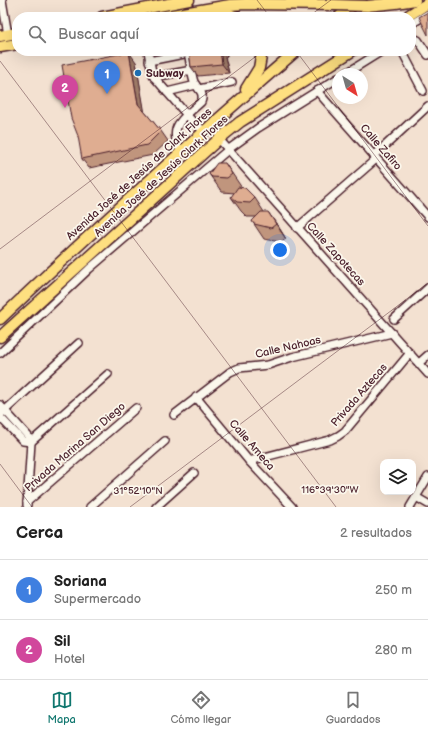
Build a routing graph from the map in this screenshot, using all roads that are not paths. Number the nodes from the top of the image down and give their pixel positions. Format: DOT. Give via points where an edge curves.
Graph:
graph roads {
  1 [pos="2,0"];
  2 [pos="189,0"];
  3 [pos="415,0"];
  4 [pos="364,3"];
  5 [pos="428,3"];
  6 [pos="193,11"];
  7 [pos="128,12"];
  8 [pos="188,12"];
  9 [pos="210,12"];
  10 [pos="348,12"];
  11 [pos="414,12"];
  12 [pos="428,14"];
  13 [pos="416,21"];
  14 [pos="8,35"];
  15 [pos="416,39"];
  16 [pos="12,45"];
  17 [pos="0,47"];
  18 [pos="428,55"];
  19 [pos="149,56"];
  20 [pos="172,56"];
  21 [pos="190,56"];
  22 [pos="262,56"];
  23 [pos="290,56"];
  24 [pos="344,56"];
  25 [pos="374,56"];
  26 [pos="405,56"];
  27 [pos="150,61"];
  28 [pos="355,68"];
  29 [pos="192,70"];
  30 [pos="154,77"];
  31 [pos="232,82"];
  32 [pos="332,82"];
  33 [pos="197,87"];
  34 [pos="317,91"];
  35 [pos="423,91"];
  36 [pos="168,92"];
  37 [pos="235,104"];
  38 [pos="428,106"];
  39 [pos="187,115"];
  40 [pos="201,133"];
  41 [pos="219,139"];
  42 [pos="228,149"];
  43 [pos="180,152"];
  44 [pos="375,158"];
  45 [pos="188,167"];
  46 [pos="428,217"];
  47 [pos="297,228"];
  48 [pos="428,288"];
  49 [pos="33,308"];
  50 [pos="0,319"];
  51 [pos="394,319"];
  52 [pos="25,330"];
  53 [pos="392,333"];
  54 [pos="0,337"];
  55 [pos="79,344"];
  56 [pos="0,353"];
  57 [pos="410,353"];
  58 [pos="428,355"];
  59 [pos="419,363"];
  60 [pos="427,370"];
  61 [pos="108,374"];
  62 [pos="196,397"];
  63 [pos="136,408"];
  64 [pos="1,412"];
  65 [pos="174,415"];
  66 [pos="165,441"];
  67 [pos="31,442"];
  68 [pos="249,461"];
  69 [pos="194,472"];
  70 [pos="428,476"];
  71 [pos="416,497"];
  72 [pos="428,504"];
  73 [pos="27,505"];
  74 [pos="90,507"];
  75 [pos="156,507"];
  76 [pos="292,507"];
  77 [pos="410,507"];
  1 -- 14 [label="street"];
  2 -- 7 [label="highway"];
  3 -- 4 [label="highway"];
  4 -- 6 [label="highway, bridge" via="246,4"];
  4 -- 10 [label="highway"];
  5 -- 11 [label="highway"];
  6 -- 8 [label="highway"];
  6 -- 9 [label="highway"];
  12 -- 13 [label="street"];
  15 -- 18 [label="street"];
  16 -- 17 [label="highway"];
  19 -- 27 [label="street"];
  20 -- 27 [label="street"];
  21 -- 29 [label="street"];
  22 -- 37 [label="highway" via="257,72"];
  23 -- 37 [label="highway, Avenida José de Jesús de Clark Flores"];
  24 -- 41 [label="highway, Avenida José de Jesús Clark Flores" via="240,122"];
  25 -- 28 [label="street"];
  26 -- 35 [label="street"];
  27 -- 30 [label="street"];
  29 -- 30 [label="street"];
  29 -- 33 [label="street"];
  30 -- 36 [label="street"];
  31 -- 33 [label="street"];
  32 -- 34 [label="street"];
  33 -- 36 [label="street"];
  33 -- 39 [label="street" via="202,94 201,102"];
  34 -- 42 [label="street"];
  34 -- 44 [label="street, Calle Zafiro"];
  36 -- 39 [label="street"];
  37 -- 40 [label="highway, Avenida José de Jesús de Clark Flores"];
  38 -- 44 [label="street"];
  39 -- 40 [label="street"];
  39 -- 43 [label="street" via="177,124 175,130"];
  40 -- 43 [label="highway, Avenida José de Jesús de Clark Flores"];
  40 -- 45 [label="highway" via="207,136 206,141"];
  41 -- 42 [label="street, Calle Zapotecas"];
  41 -- 45 [label="highway, Avenida José de Jesús Clark Flores"];
  42 -- 47 [label="street, Calle Zapotecas"];
  42 -- 52 [label="street" via="89,269"];
  43 -- 50 [label="highway, Avenida José de Jesús de Clark Flores"];
  44 -- 46 [label="street, Calle Zafiro"];
  44 -- 47 [label="street"];
  45 -- 49 [label="highway, Avenida José de Jesús Clark Flores"];
  47 -- 53 [label="street, Calle Zapotecas"];
  48 -- 51 [label="street"];
  49 -- 52 [label="street"];
  49 -- 54 [label="highway, Avenida José de Jesús Clark Flores"];
  52 -- 56 [label="street"];
  53 -- 57 [label="street, Calle Zapotecas"];
  53 -- 62 [label="street, Calle Nahoas" via="268,365 239,368"];
  55 -- 64 [label="street"];
  57 -- 59 [label="street, Calle Zapotecas"];
  57 -- 68 [label="street, Privada Aztecas" via="345,431 338,436"];
  58 -- 59 [label="street"];
  59 -- 60 [label="street, Calle Zapotecas"];
  61 -- 67 [label="street"];
  62 -- 65 [label="street, Calle Nahoas"];
  62 -- 68 [label="street, Calle Ameca"];
  63 -- 73 [label="street, Privada Marina San Diego"];
  64 -- 67 [label="street" via="28,436"];
  66 -- 74 [label="street"];
  67 -- 73 [label="street"];
  68 -- 76 [label="street, Calle Ameca"];
  69 -- 75 [label="street"];
  70 -- 71 [label="street"];
  71 -- 72 [label="street"];
  71 -- 77 [label="street"];
}
